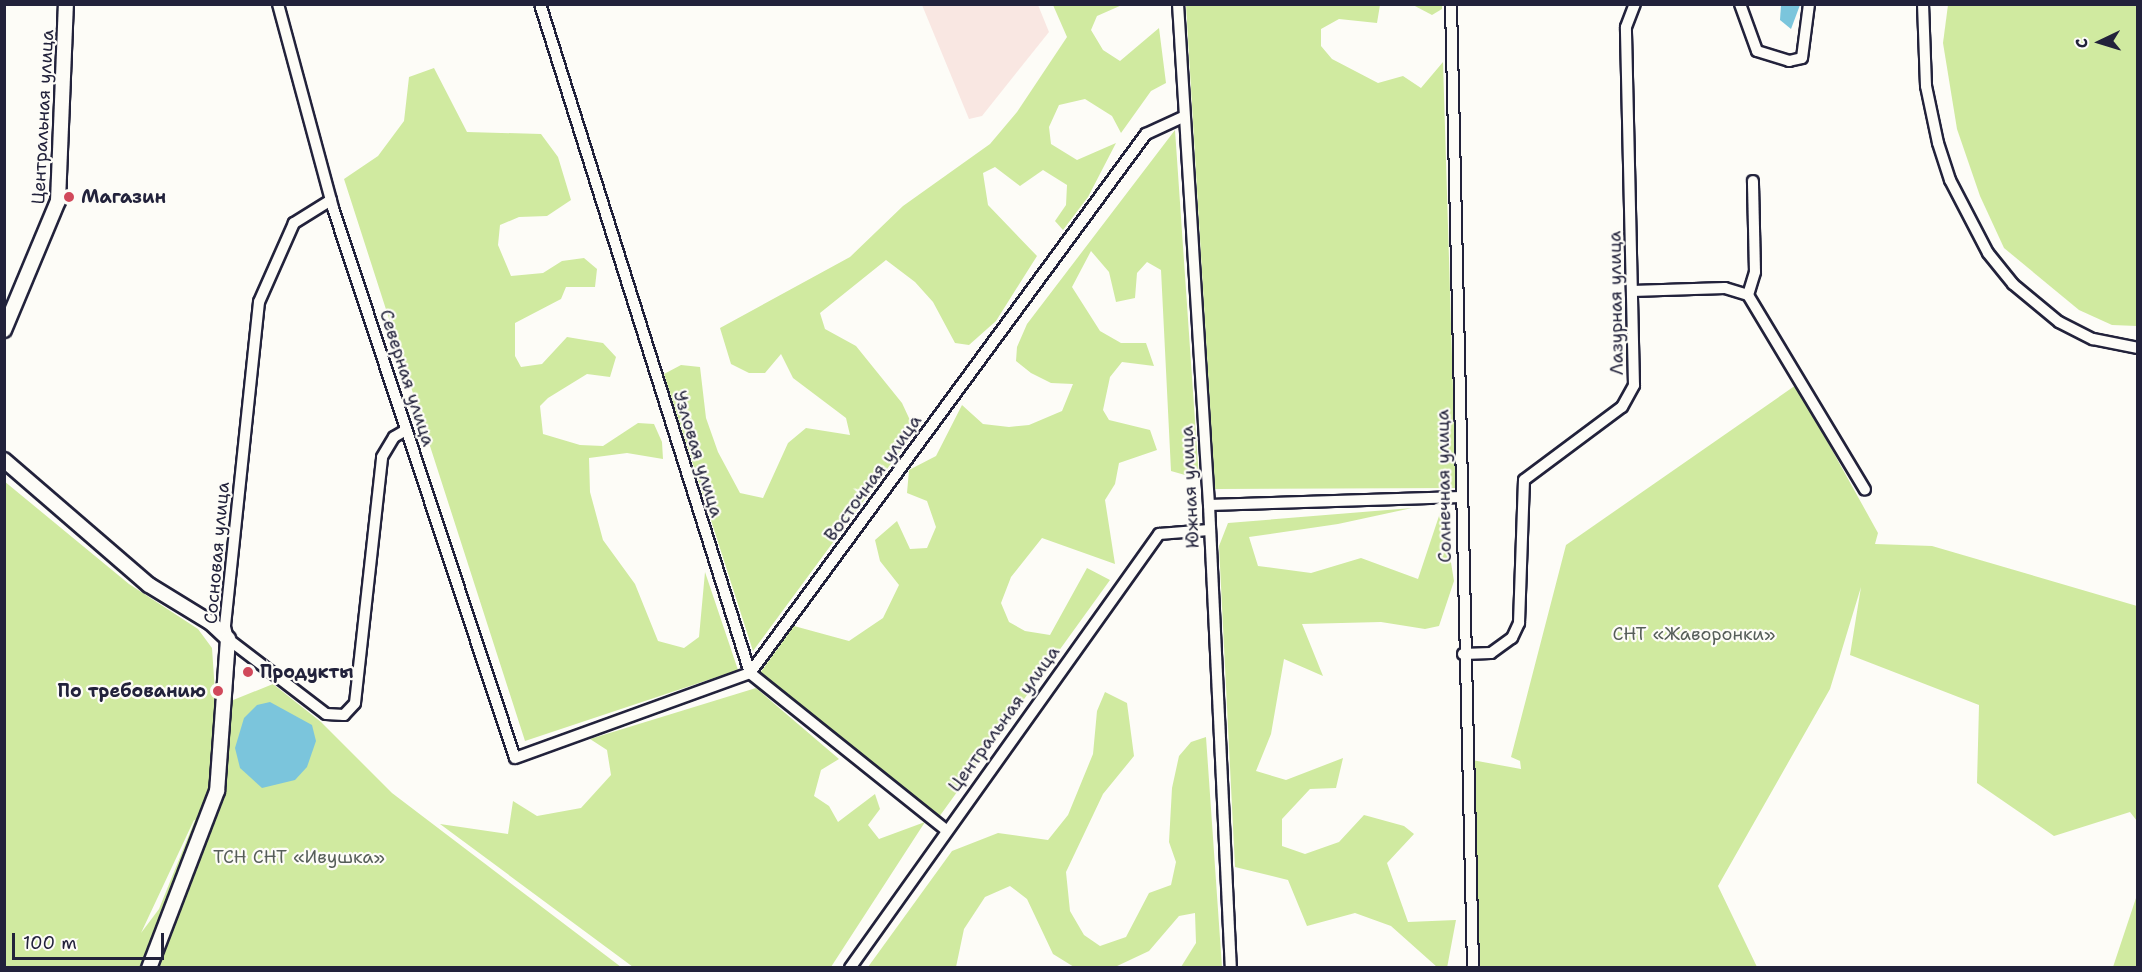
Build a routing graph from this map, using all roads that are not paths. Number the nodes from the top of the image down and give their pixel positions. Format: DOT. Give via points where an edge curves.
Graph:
graph roads {
  1 [pos="66,4"];
  2 [pos="278,4"];
  3 [pos="540,4"];
  4 [pos="1178,4"];
  5 [pos="1451,4"];
  6 [pos="1635,4"];
  7 [pos="1740,4"];
  8 [pos="1809,4"];
  9 [pos="1923,4"];
  10 [pos="1183,117"];
  11 [pos="1753,181"];
  12 [pos="331,200"];
  13 [pos="1632,291"];
  14 [pos="1748,295"];
  15 [pos="4,330"];
  16 [pos="2138,348"];
  17 [pos="406,430"];
  18 [pos="4,460"];
  19 [pos="1865,490"];
  20 [pos="1461,497"];
  21 [pos="1209,505"];
  22 [pos="1209,530"];
  23 [pos="228,639"];
  24 [pos="1463,654"];
  25 [pos="750,673"];
  26 [pos="946,830"];
  27 [pos="149,968"];
  28 [pos="850,968"];
  29 [pos="1231,968"];
  30 [pos="1473,968"];
  1 -- 15 [label="street, Центральная улица" via="63,152 57,208"];
  2 -- 12 [label="street, Северная улица"];
  3 -- 25 [label="street, Узловая улица"];
  4 -- 10 [label="street, Южная улица"];
  5 -- 20 [label="street, Солнечная улица"];
  6 -- 13 [label="street, Лазурная улица" via="1626,27"];
  7 -- 8 [label="street" via="1757,51 1789,61 1802,58"];
  9 -- 16 [label="street" via="1924,75 1938,143 1951,183 1988,253 2013,284 2060,322 2093,339"];
  10 -- 21 [label="street, Южная улица"];
  10 -- 25 [label="street, Восточная улица" via="1146,134"];
  11 -- 14 [label="street" via="1755,272"];
  12 -- 17 [label="street, Северная улица"];
  12 -- 23 [label="street, Сосновая улица" via="294,223 277,253 257,308 228,584"];
  13 -- 14 [label="street" via="1725,288"];
  13 -- 24 [label="street, Лазурная улица" via="1634,385 1630,397 1524,480 1520,623 1512,638 1491,653"];
  14 -- 19 [label="street"];
  17 -- 23 [label="street, Сосновая улица" via="389,442 381,463 352,710 334,716 318,710"];
  17 -- 25 [label="street, Северная улица" via="515,758"];
  18 -- 23 [label="street" via="149,585 211,623"];
  20 -- 21 [label="street"];
  20 -- 24 [label="street, Солнечная улица"];
  21 -- 22 [label="street, Южная улица"];
  22 -- 26 [label="street, Центральная улица" via="1159,534"];
  22 -- 29 [label="street, Южная улица"];
  23 -- 27 [label="street" via="217,791"];
  24 -- 30 [label="street, Солнечная улица"];
  25 -- 26 [label="street"];
  26 -- 28 [label="street, Центральная улица"];
}
